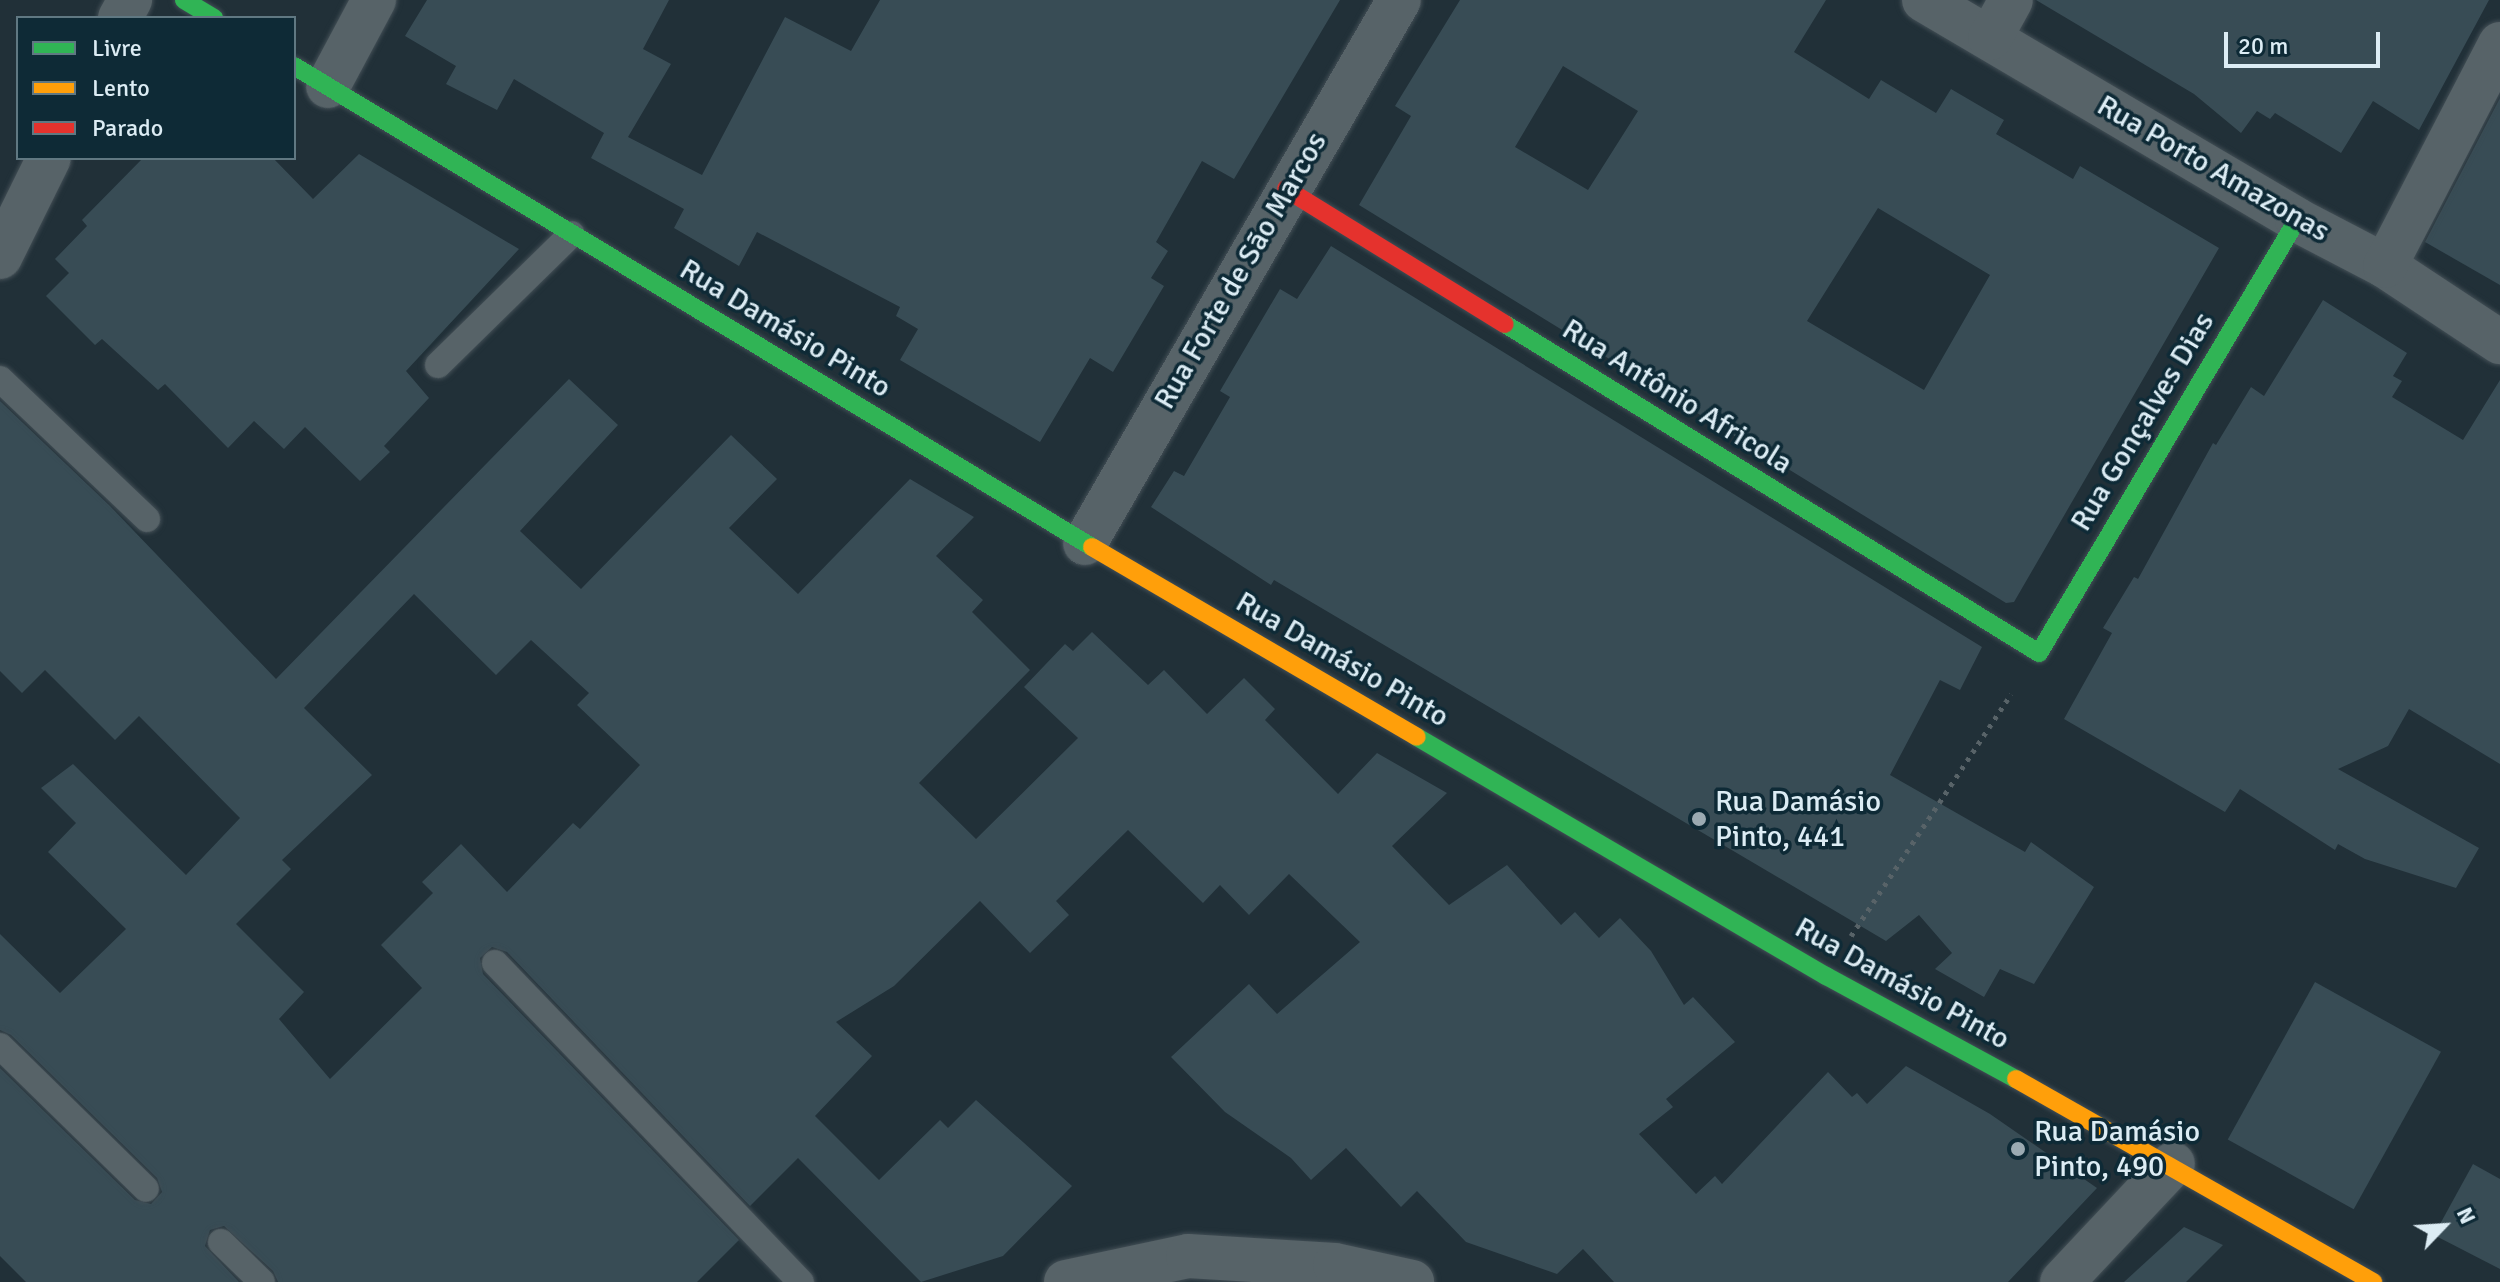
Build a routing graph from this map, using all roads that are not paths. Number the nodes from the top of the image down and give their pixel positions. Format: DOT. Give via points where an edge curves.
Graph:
graph roads {
  1 [pos="184,0"];
  2 [pos="374,0"];
  3 [pos="1399,0"];
  4 [pos="1924,0"];
  5 [pos="2011,0"];
  6 [pos="211,16"];
  7 [pos="1990,38"];
  8 [pos="2500,44"];
  9 [pos="311,76"];
  10 [pos="48,160"];
  11 [pos="1286,189"];
  12 [pos="2297,220"];
  13 [pos="572,234"];
  14 [pos="0,257"];
  15 [pos="2385,266"];
  16 [pos="2500,342"];
  17 [pos="438,365"];
  18 [pos="0,379"];
  19 [pos="147,519"];
  20 [pos="1085,543"];
  21 [pos="2039,653"];
  22 [pos="495,963"];
  23 [pos="0,1046"];
  24 [pos="2173,1164"];
  25 [pos="146,1189"];
  26 [pos="221,1242"];
  27 [pos="262,1282"];
  28 [pos="801,1282"];
  29 [pos="1066,1282"];
  30 [pos="1412,1282"];
  31 [pos="2062,1282"];
  32 [pos="2373,1282"];
  1 -- 6 [label="street"];
  2 -- 9 [label="street"];
  3 -- 11 [label="street, Rua Forte de São Marcos"];
  4 -- 7 [label="street, Rua Porto Amazonas"];
  5 -- 7 [label="street"];
  7 -- 12 [label="street, Rua Porto Amazonas"];
  8 -- 15 [label="street"];
  9 -- 13 [label="street, Rua Damásio Pinto"];
  10 -- 14 [label="street"];
  11 -- 20 [label="street, Rua Forte de São Marcos"];
  11 -- 21 [label="street, Rua Antônio Africola"];
  12 -- 15 [label="street, Rua Porto Amazonas"];
  12 -- 21 [label="street, Rua Gonçalves Dias"];
  13 -- 17 [label="lane"];
  13 -- 20 [label="street, Rua Damásio Pinto"];
  15 -- 16 [label="street, Rua Porto Amazonas"];
  18 -- 19 [label="lane"];
  20 -- 24 [label="street, Rua Damásio Pinto" via="1826,976"];
  22 -- 28 [label="lane"];
  23 -- 25 [label="lane"];
  24 -- 31 [label="street"];
  24 -- 32 [label="street, Rua Damásio Pinto"];
  26 -- 27 [label="lane"];
  29 -- 30 [label="street" via="1188,1256 1335,1265"];
}
